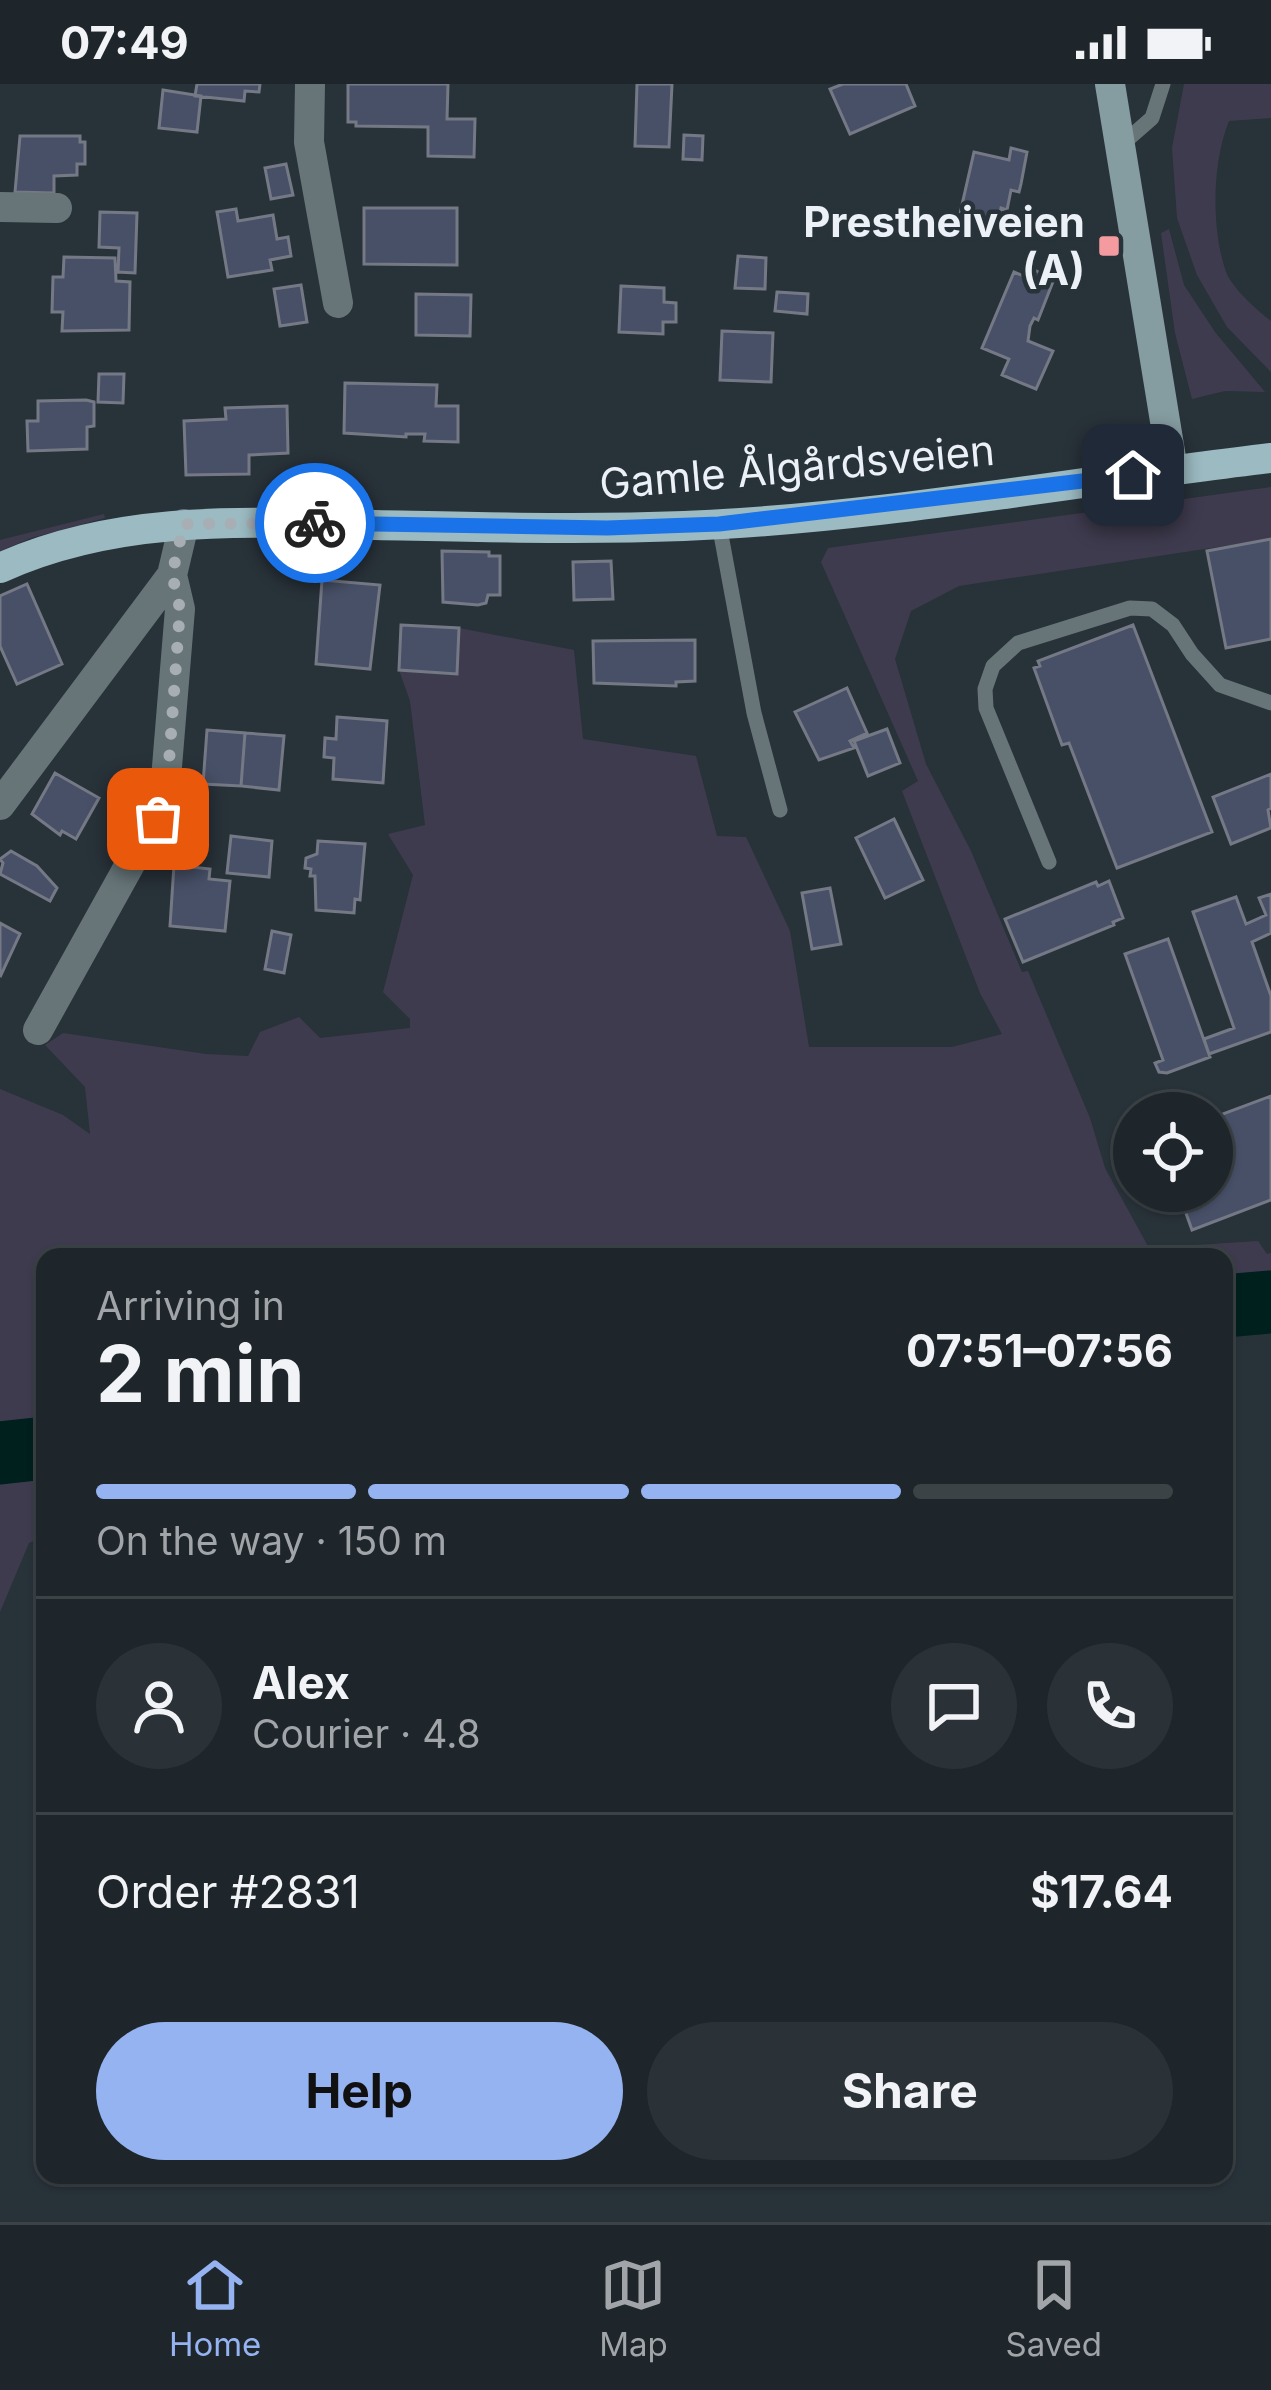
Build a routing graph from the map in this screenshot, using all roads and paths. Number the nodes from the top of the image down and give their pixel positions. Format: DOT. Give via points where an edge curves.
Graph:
graph roads {
  1 [pos="310,84"];
  2 [pos="1110,84"];
  3 [pos="1163,84"];
  4 [pos="1120,146"];
  5 [pos="0,207"];
  6 [pos="56,208"];
  7 [pos="338,303"];
  8 [pos="1271,458"];
  9 [pos="1173,470"];
  10 [pos="184,524"];
  11 [pos="719,524"];
  12 [pos="0,568"];
  13 [pos="172,574"];
  14 [pos="1271,703"];
  15 [pos="0,805"];
  16 [pos="780,810"];
  17 [pos="1049,862"];
  18 [pos="38,1030"];
  1 -- 7 [label="street" via="309,142"];
  2 -- 4 [label="street"];
  3 -- 4 [label="lane" via="1152,118"];
  4 -- 9 [label="street"];
  5 -- 6 [label="street"];
  8 -- 9 [label="main road, Gamle Ålgårdsveien"];
  9 -- 11 [label="main road, Gamle Ålgårdsveien"];
  10 -- 11 [label="main road, Gamle Ålgårdsveien"];
  10 -- 12 [label="main road, Gamle Ålgårdsveien" via="82,540"];
  10 -- 13 [label="street"];
  11 -- 16 [label="lane"];
  13 -- 15 [label="street"];
  13 -- 18 [label="street" via="180,609 164,803"];
  14 -- 17 [label="lane" via="1220,685 1152,609 1130,608 1018,643 993,666 986,708"];
}
